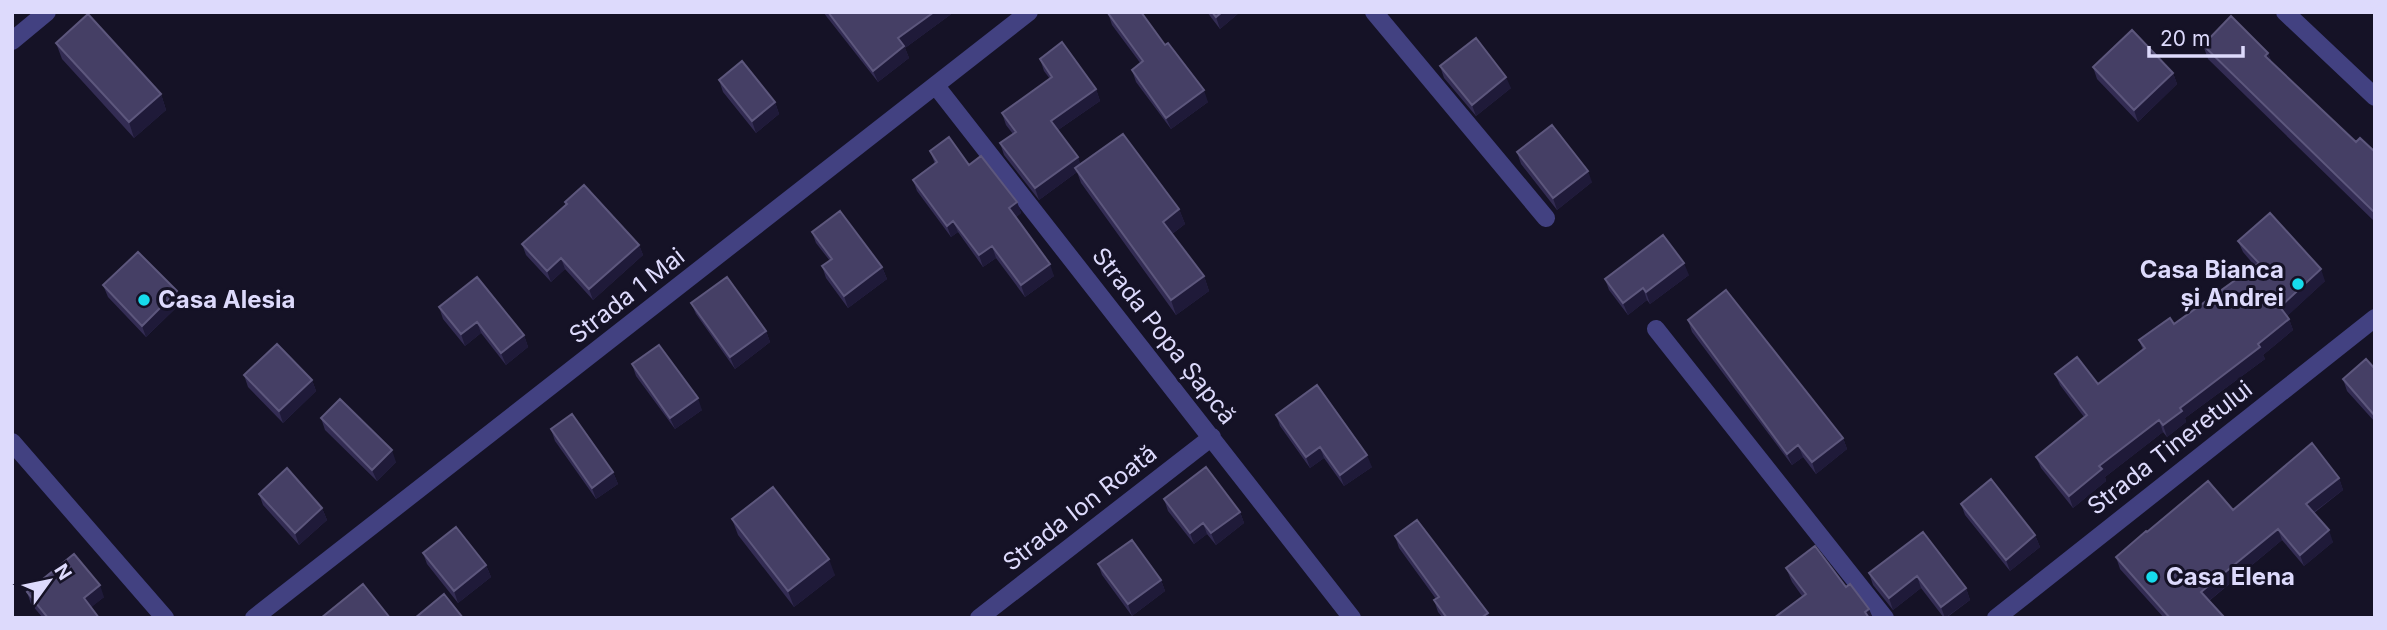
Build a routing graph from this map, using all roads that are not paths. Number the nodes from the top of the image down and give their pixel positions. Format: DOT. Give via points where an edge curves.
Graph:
graph roads {
  1 [pos="47,12"];
  2 [pos="1029,12"];
  3 [pos="1374,12"];
  4 [pos="2285,12"];
  5 [pos="12,41"];
  6 [pos="936,86"];
  7 [pos="2375,97"];
  8 [pos="1546,218"];
  9 [pos="2375,318"];
  10 [pos="1656,329"];
  11 [pos="1212,437"];
  12 [pos="12,442"];
  13 [pos="165,618"];
  14 [pos="254,618"];
  15 [pos="979,618"];
  16 [pos="1352,618"];
  17 [pos="1885,618"];
  18 [pos="1996,618"];
  1 -- 5 [label="street"];
  2 -- 6 [label="street, Strada 1 Mai"];
  3 -- 8 [label="street"];
  4 -- 7 [label="street"];
  6 -- 11 [label="street, Strada Popa Șapcă"];
  6 -- 14 [label="street, Strada 1 Mai"];
  9 -- 18 [label="street, Strada Tineretului"];
  10 -- 17 [label="street"];
  11 -- 15 [label="street, Strada Ion Roată"];
  11 -- 16 [label="street, Strada Popa Șapcă"];
  12 -- 13 [label="street"];
}
